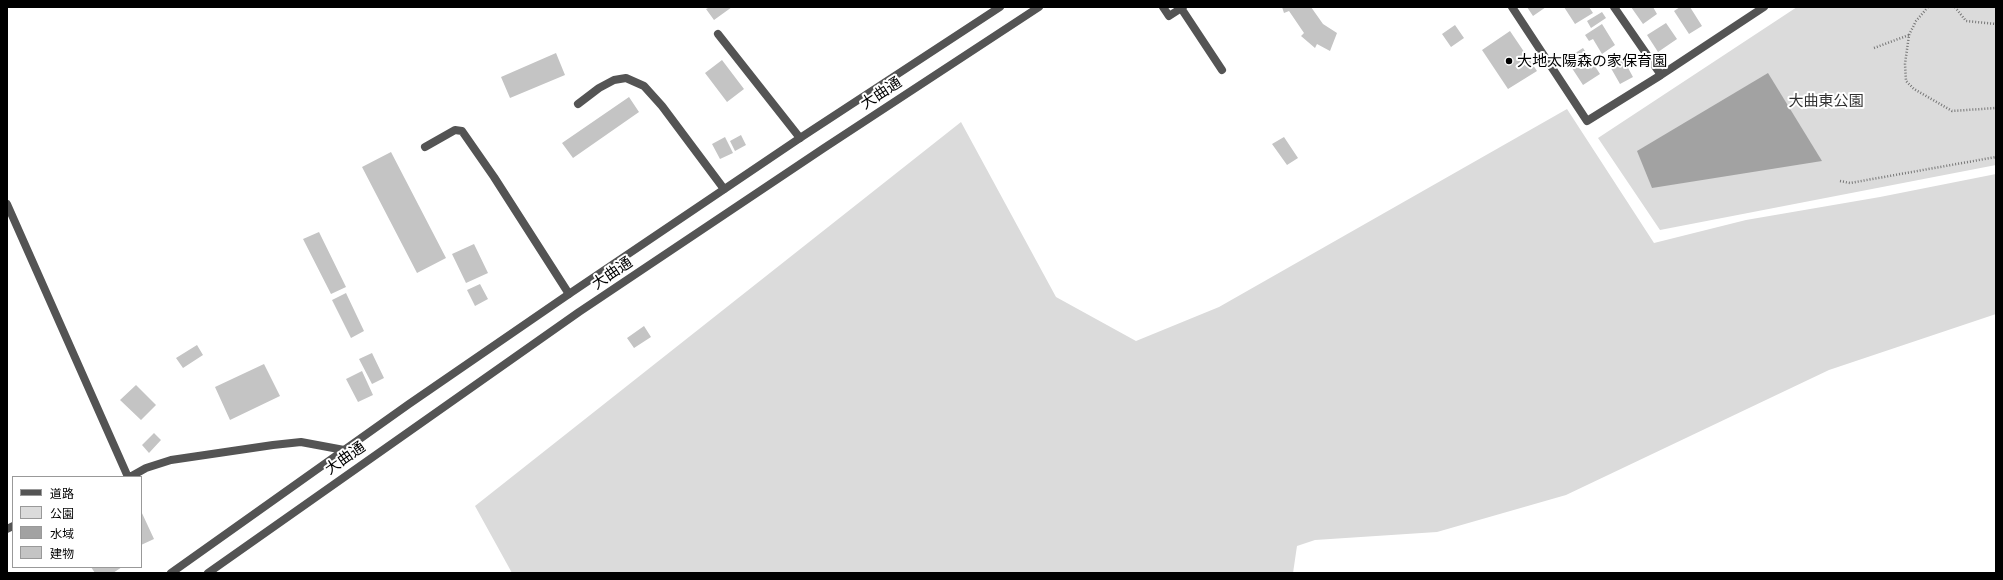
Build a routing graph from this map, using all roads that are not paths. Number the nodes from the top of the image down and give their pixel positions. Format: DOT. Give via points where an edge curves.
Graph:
graph roads {
  1 [pos="1000,7"];
  2 [pos="1039,7"];
  3 [pos="1163,7"];
  4 [pos="1182,7"];
  5 [pos="1512,7"];
  6 [pos="1614,7"];
  7 [pos="1764,7"];
  8 [pos="718,34"];
  9 [pos="1222,70"];
  10 [pos="1661,75"];
  11 [pos="578,104"];
  12 [pos="800,138"];
  13 [pos="425,147"];
  14 [pos="724,189"];
  15 [pos="7,204"];
  16 [pos="569,294"];
  17 [pos="344,450"];
  18 [pos="129,476"];
  19 [pos="131,476"];
  20 [pos="171,573"];
  21 [pos="208,573"];
  1 -- 12 [label="street, 大曲通"];
  2 -- 21 [label="street, 大曲通" via="579,312"];
  3 -- 4 [label="street" via="1169,16"];
  4 -- 9 [label="street"];
  5 -- 10 [label="street" via="1587,121"];
  6 -- 10 [label="street"];
  7 -- 10 [label="street"];
  8 -- 12 [label="street"];
  11 -- 14 [label="street" via="614,80 626,78 644,86"];
  12 -- 14 [label="street, 大曲通"];
  13 -- 16 [label="street" via="455,130 462,132"];
  14 -- 16 [label="street, 大曲通"];
  15 -- 18 [label="street"];
  16 -- 17 [label="street, 大曲通"];
  17 -- 19 [label="street" via="301,442 266,446 171,460"];
  17 -- 20 [label="street, 大曲通"];
}
